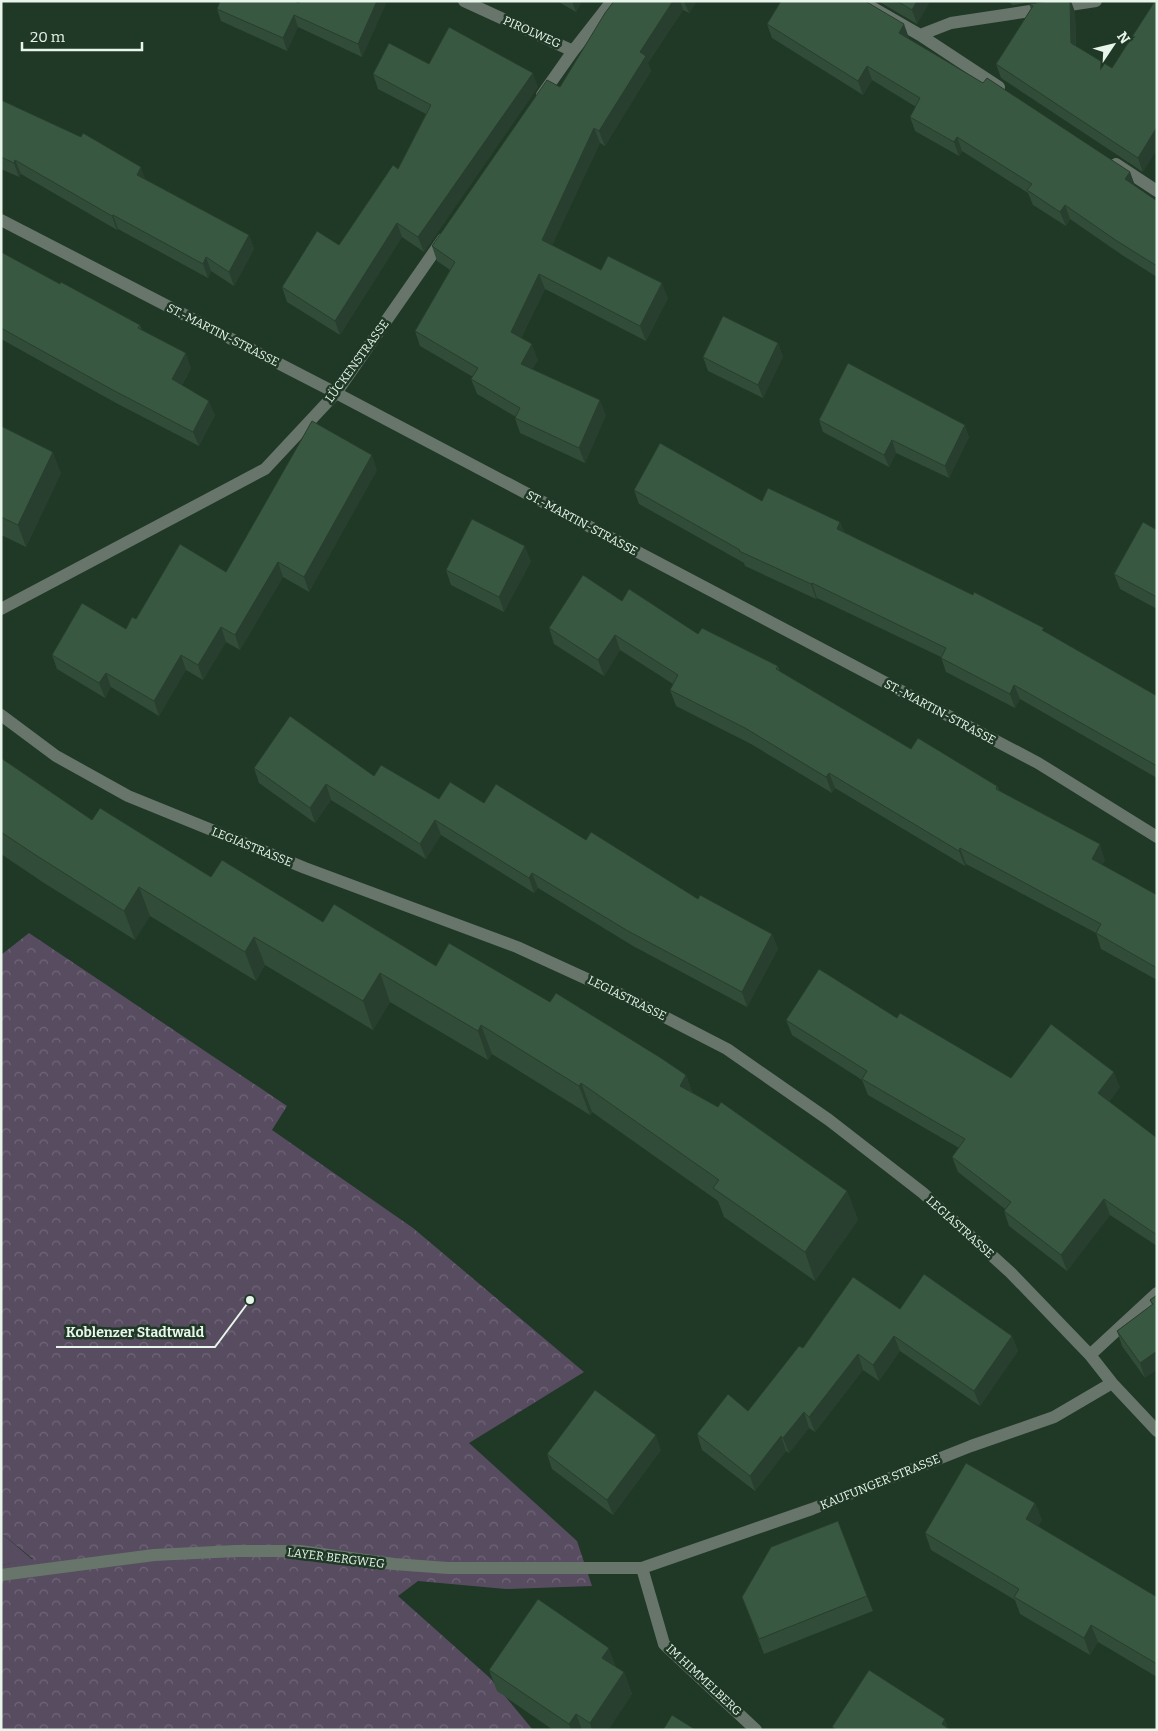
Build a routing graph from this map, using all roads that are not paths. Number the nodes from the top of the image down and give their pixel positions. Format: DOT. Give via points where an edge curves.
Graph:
graph roads {
  1 [pos="464,1"];
  2 [pos="612,1"];
  3 [pos="861,1"];
  4 [pos="1096,1"];
  5 [pos="920,35"];
  6 [pos="573,51"];
  7 [pos="1010,94"];
  8 [pos="534,108"];
  9 [pos="1108,159"];
  10 [pos="1157,191"];
  11 [pos="1,220"];
  12 [pos="449,230"];
  13 [pos="336,393"];
  14 [pos="1,610"];
  15 [pos="1,715"];
  16 [pos="1157,837"];
  17 [pos="1157,1293"];
  18 [pos="1090,1355"];
  19 [pos="1112,1383"];
  20 [pos="1156,1430"];
  21 [pos="642,1568"];
  22 [pos="1,1575"];
  23 [pos="756,1730"];
  1 -- 6 [label="street, PIROLWEG"];
  2 -- 6 [label="street"];
  3 -- 5 [label="street"];
  4 -- 5 [label="street" via="951,23"];
  5 -- 7 [label="street"];
  6 -- 8 [label="street"];
  9 -- 10 [label="street"];
  11 -- 13 [label="street, ST.-MARTIN-STRASSE"];
  12 -- 13 [label="street, LÜCKENSTRASSE"];
  13 -- 14 [label="street, LÜCKENSTRASSE" via="265,469"];
  13 -- 16 [label="street, ST.-MARTIN-STRASSE" via="1038,763"];
  15 -- 18 [label="street, LEGIASTRASSE" via="56,756 128,796 305,868 517,947 622,995 727,1049 829,1120 923,1193 1011,1273"];
  17 -- 18 [label="street"];
  18 -- 19 [label="street, LEGIASTRASSE"];
  19 -- 20 [label="street, LEGIASTRASSE"];
  19 -- 21 [label="street, KAUFUNGER STRASSE" via="1054,1417 970,1446 812,1509"];
  21 -- 22 [label="street, LAYER BERGWEG" via="448,1568 300,1552 236,1550 154,1555"];
  21 -- 23 [label="street, IM HIMMELBERG" via="664,1644"];
}
